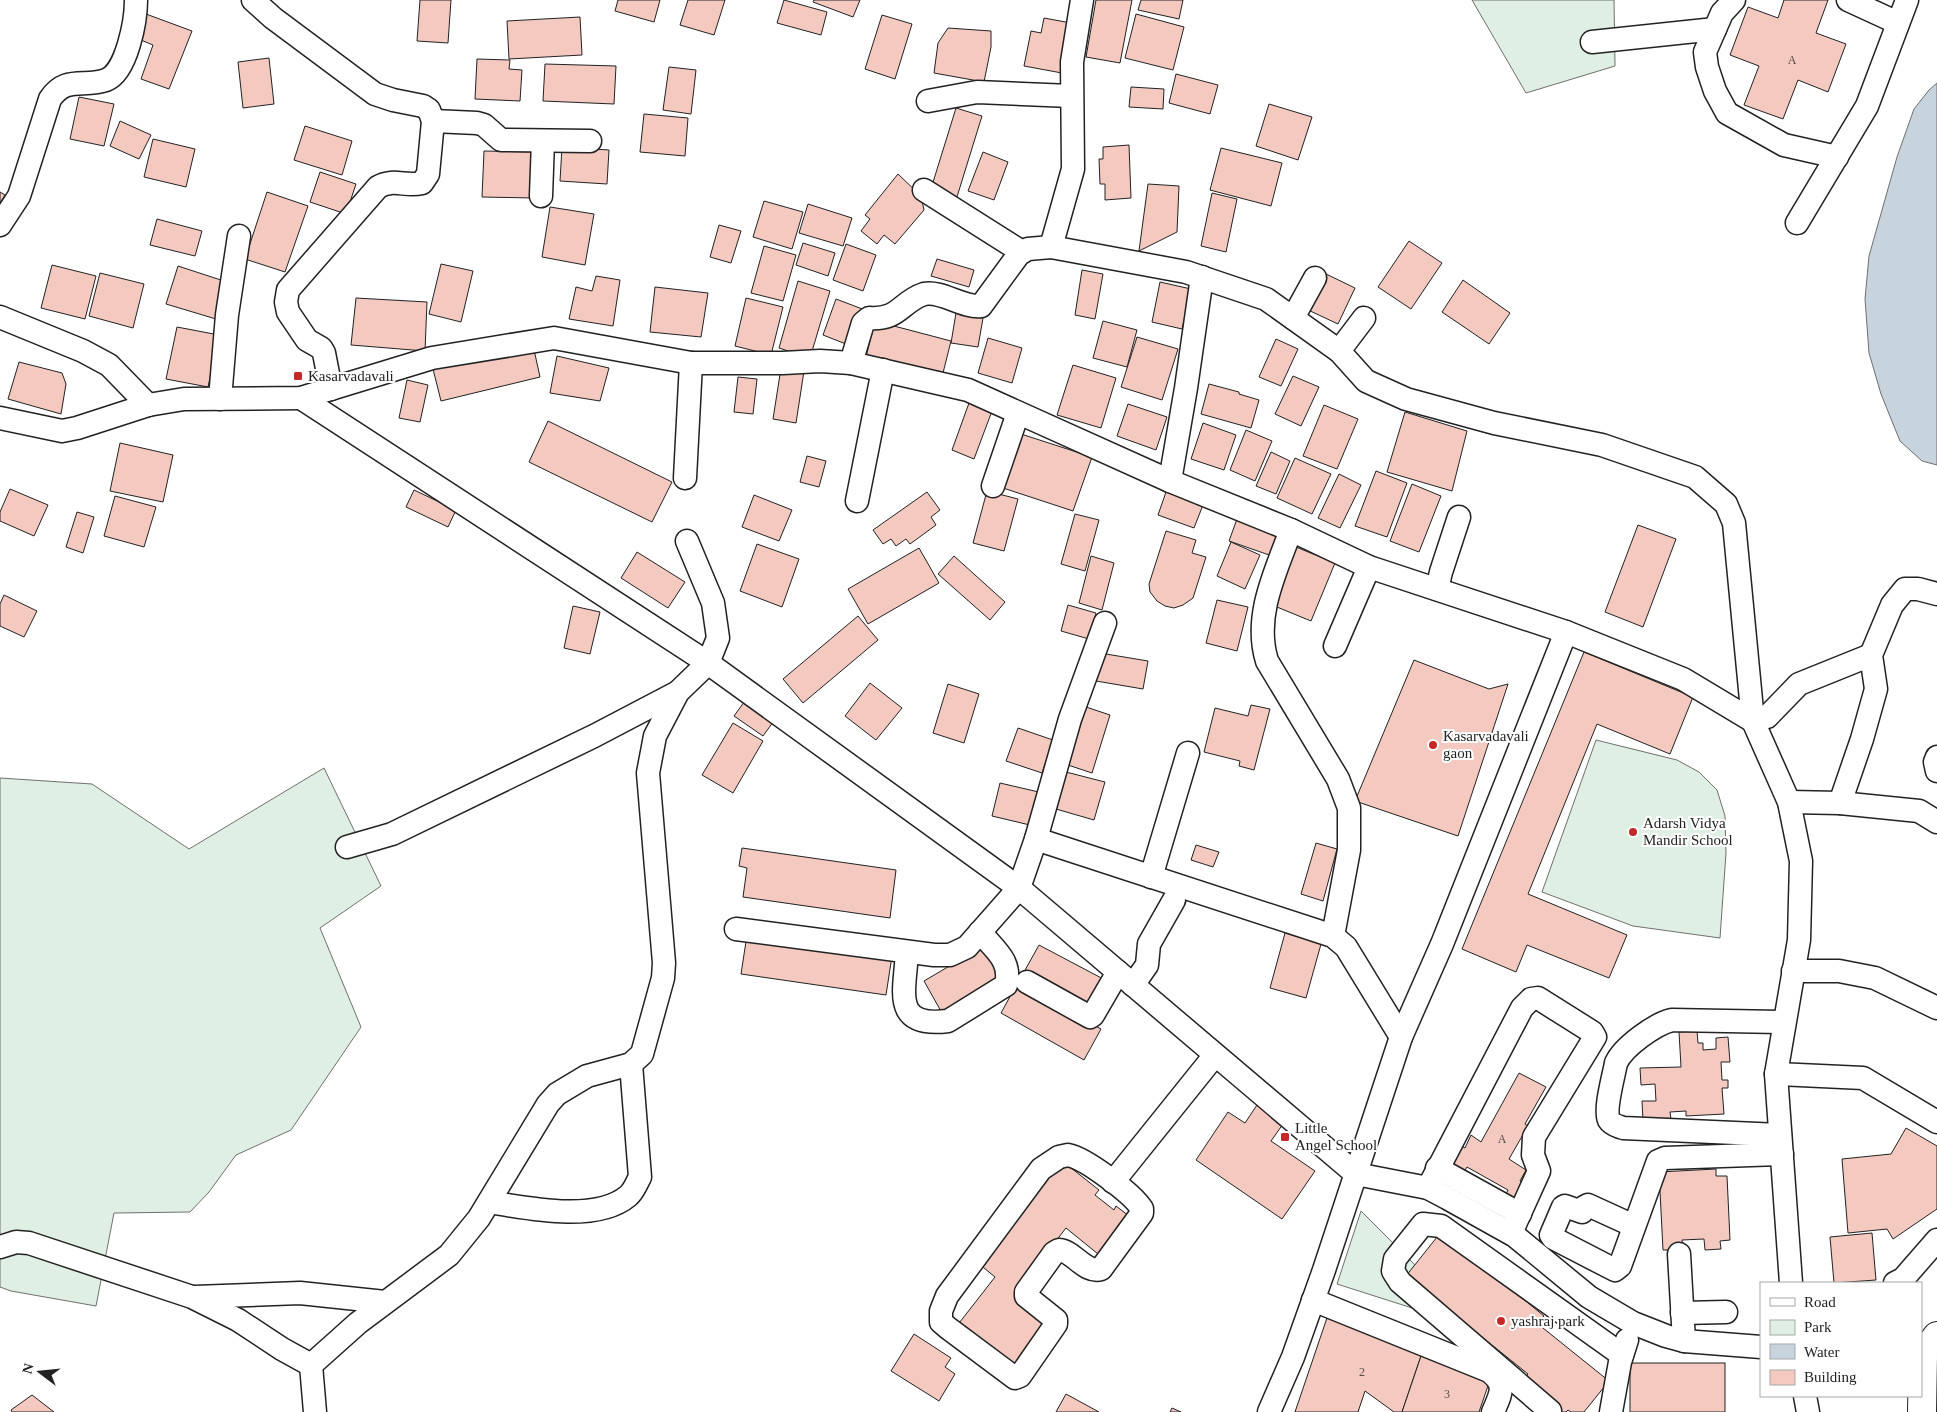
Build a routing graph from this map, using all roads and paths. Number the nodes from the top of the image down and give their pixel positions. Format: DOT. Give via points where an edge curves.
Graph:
graph roads {
  1 [pos="136,0"];
  2 [pos="253,0"];
  3 [pos="1082,0"];
  4 [pos="1734,0"];
  5 [pos="1848,0"];
  6 [pos="1907,0"];
  7 [pos="1898,23"];
  8 [pos="1715,29"];
  9 [pos="1592,42"];
  10 [pos="1071,96"];
  11 [pos="928,101"];
  12 [pos="433,121"];
  13 [pos="543,141"];
  14 [pos="590,141"];
  15 [pos="1837,157"];
  16 [pos="924,190"];
  17 [pos="541,196"];
  18 [pos="1796,223"];
  19 [pos="0,226"];
  20 [pos="239,236"];
  21 [pos="1051,247"];
  22 [pos="1022,252"];
  23 [pos="1202,276"];
  24 [pos="1315,278"];
  25 [pos="0,317"];
  26 [pos="1293,318"];
  27 [pos="1364,318"];
  28 [pos="1339,352"];
  29 [pos="691,363"];
  30 [pos="851,363"];
  31 [pos="883,370"];
  32 [pos="331,389"];
  33 [pos="301,398"];
  34 [pos="220,399"];
  35 [pos="148,405"];
  36 [pos="1018,413"];
  37 [pos="0,418"];
  38 [pos="685,478"];
  39 [pos="1170,481"];
  40 [pos="993,486"];
  41 [pos="857,501"];
  42 [pos="1459,517"];
  43 [pos="1291,530"];
  44 [pos="687,540"];
  45 [pos="1369,567"];
  46 [pos="1437,589"];
  47 [pos="1937,594"];
  48 [pos="1105,624"];
  49 [pos="1566,632"];
  50 [pos="1335,646"];
  51 [pos="1871,655"];
  52 [pos="708,663"];
  53 [pos="678,692"];
  54 [pos="1753,721"];
  55 [pos="1188,753"];
  56 [pos="1937,757"];
  57 [pos="1937,771"];
  58 [pos="1789,802"];
  59 [pos="1840,803"];
  60 [pos="1935,816"];
  61 [pos="1036,839"];
  62 [pos="347,847"];
  63 [pos="1151,877"];
  64 [pos="1018,888"];
  65 [pos="1174,900"];
  66 [pos="736,928"];
  67 [pos="980,932"];
  68 [pos="1333,936"];
  69 [pos="907,952"];
  70 [pos="1793,971"];
  71 [pos="1125,979"];
  72 [pos="1027,982"];
  73 [pos="1937,1008"];
  74 [pos="1784,1022"];
  75 [pos="1401,1037"];
  76 [pos="1215,1054"];
  77 [pos="631,1064"];
  78 [pos="1776,1074"];
  79 [pos="1937,1122"];
  80 [pos="1781,1144"];
  81 [pos="1356,1174"];
  82 [pos="1113,1182"];
  83 [pos="1437,1185"];
  84 [pos="489,1202"];
  85 [pos="1423,1224"];
  86 [pos="1515,1224"];
  87 [pos="1634,1226"];
  88 [pos="1937,1240"];
  89 [pos="0,1247"];
  90 [pos="1679,1254"];
  91 [pos="1791,1282"];
  92 [pos="1897,1282"];
  93 [pos="192,1298"];
  94 [pos="1313,1300"];
  95 [pos="385,1302"];
  96 [pos="1726,1312"];
  97 [pos="1682,1313"];
  98 [pos="1633,1323"];
  99 [pos="1937,1336"];
  100 [pos="1684,1340"];
  101 [pos="1760,1347"];
  102 [pos="1622,1355"];
  103 [pos="312,1365"];
  104 [pos="1805,1397"];
  105 [pos="1927,1399"];
  106 [pos="315,1412"];
  107 [pos="1269,1412"];
  108 [pos="1493,1412"];
  109 [pos="1550,1412"];
  110 [pos="1611,1412"];
  111 [pos="1808,1412"];
  1 -- 19 [label="street" via="128,46 119,68 107,80 65,85 50,99 19,196"];
  2 -- 12 [label="street" via="375,94 423,106 429,110"];
  3 -- 10 [label="street" via="1072,62"];
  4 -- 8 [label="street" via="1722,13"];
  5 -- 7 [label="street"];
  6 -- 7 [label="street"];
  7 -- 15 [label="street" via="1867,106"];
  8 -- 9 [label="street"];
  8 -- 15 [label="street" via="1705,52 1707,67 1727,113 1784,145"];
  10 -- 11 [label="street" via="977,92"];
  10 -- 21 [label="street" via="1073,169"];
  12 -- 13 [label="street" via="477,123 501,140"];
  12 -- 32 [label="street" via="428,174 422,183 387,182 378,187 288,290 288,312 307,340 324,353"];
  13 -- 14 [label="street"];
  13 -- 17 [label="street"];
  15 -- 18 [label="street"];
  16 -- 22 [label="street"];
  20 -- 34 [label="street" via="227,315"];
  21 -- 22 [label="street"];
  21 -- 23 [label="street"];
  22 -- 30 [label="street" via="981,306 926,294 889,317 869,318 863,323"];
  23 -- 26 [label="street" via="1266,300"];
  23 -- 39 [label="street"];
  24 -- 26 [label="street"];
  25 -- 35 [label="street" via="83,351 108,365"];
  26 -- 28 [label="street"];
  27 -- 28 [label="street"];
  28 -- 54 [label="street" via="1366,381 1406,400 1494,423 1602,445 1695,477 1726,504 1734,523"];
  29 -- 30 [label="street"];
  29 -- 32 [label="street" via="554,338 432,358"];
  29 -- 38 [label="street"];
  30 -- 31 [label="street"];
  31 -- 36 [label="street" via="968,390"];
  31 -- 41 [label="street"];
  32 -- 33 [label="street"];
  33 -- 34 [label="street"];
  33 -- 52 [label="street"];
  34 -- 35 [label="street" via="184,399"];
  35 -- 37 [label="street" via="62,431"];
  36 -- 39 [label="street"];
  36 -- 40 [label="street"];
  39 -- 43 [label="street"];
  42 -- 46 [label="street"];
  43 -- 45 [label="street"];
  43 -- 68 [label="street" via="1268,593 1263,615 1263,647 1267,661 1338,779 1349,808 1349,850"];
  44 -- 52 [label="street" via="713,603 718,638"];
  45 -- 46 [label="street"];
  45 -- 50 [label="street"];
  46 -- 49 [label="street"];
  47 -- 51 [label="street" via="1918,589 1905,590 1892,605"];
  48 -- 61 [label="street" via="1070,719"];
  49 -- 54 [label="street" via="1682,680"];
  49 -- 75 [label="street" via="1446,934"];
  51 -- 54 [label="street" via="1799,684 1766,717"];
  51 -- 59 [label="street" via="1876,689"];
  52 -- 53 [label="street"];
  52 -- 64 [label="street"];
  53 -- 62 [label="street" via="392,834"];
  53 -- 77 [label="street" via="655,736 648,773 664,963 642,1054"];
  54 -- 58 [label="street"];
  55 -- 63 [label="street"];
  56 -- 57 [label="street"];
  58 -- 59 [label="street"];
  58 -- 70 [label="street" via="1801,860 1799,940"];
  59 -- 60 [label="street" via="1919,811"];
  61 -- 63 [label="street"];
  61 -- 64 [label="street"];
  63 -- 68 [label="street"];
  64 -- 67 [label="street"];
  64 -- 71 [label="street"];
  65 -- 71 [label="street" via="1149,944 1147,964"];
  66 -- 69 [label="street"];
  67 -- 69 [label="street" via="967,947 950,955"];
  67 -- 69 [label="street" via="1006,964 1009,974 1006,985 948,1021 922,1020 909,1015 904,1006"];
  68 -- 75 [label="street" via="1346,947"];
  70 -- 73 [label="street" via="1839,971 1875,978"];
  70 -- 74 [label="street"];
  71 -- 72 [label="street" via="1090,1017"];
  71 -- 76 [label="street"];
  74 -- 78 [label="street"];
  74 -- 80 [label="street" via="1662,1022 1619,1056 1608,1109 1613,1125 1623,1128"];
  75 -- 81 [label="street"];
  76 -- 81 [label="street"];
  76 -- 82 [label="street"];
  77 -- 84 [label="street" via="587,1076 557,1094"];
  77 -- 84 [label="street" via="640,1177 626,1197 606,1208 588,1211"];
  78 -- 79 [label="street" via="1863,1078"];
  78 -- 80 [label="street"];
  80 -- 87 [label="street" via="1658,1160"];
  80 -- 91 [label="street"];
  81 -- 83 [label="street"];
  81 -- 94 [label="street"];
  82 -- 82 [label="street" via="1077,1157 1068,1155 1041,1169 947,1296 941,1322 1011,1377 1020,1376 1056,1324 1056,1320 1026,1296 1054,1253 1066,1250 1090,1268 1101,1269 1142,1213 1138,1202"];
  83 -- 85 [label="street"];
  83 -- 86 [label="street"];
  83 -- 86 [label="street"];
  83 -- 86 [label="street" via="1522,1008 1531,998 1538,998 1595,1037 1534,1137 1533,1155 1539,1171"];
  84 -- 95 [label="street" via="449,1255"];
  85 -- 102 [label="street" via="1441,1226"];
  85 -- 109 [label="street" via="1395,1259 1393,1271 1400,1282"];
  86 -- 98 [label="street" via="1590,1297"];
  88 -- 92 [label="street"];
  89 -- 93 [label="street" via="16,1242 29,1243"];
  90 -- 97 [label="street"];
  93 -- 95 [label="street" via="300,1293"];
  93 -- 103 [label="street" via="238,1320"];
  94 -- 107 [label="street"];
  94 -- 108 [label="street" via="1489,1371 1501,1386"];
  95 -- 103 [label="street"];
  96 -- 97 [label="street"];
  97 -- 100 [label="street"];
  98 -- 100 [label="street"];
  98 -- 102 [label="street"];
  99 -- 105 [label="street" via="1923,1355"];
  100 -- 101 [label="street"];
  102 -- 110 [label="street"];
  103 -- 106 [label="street"];
  104 -- 111 [label="street"];
}
